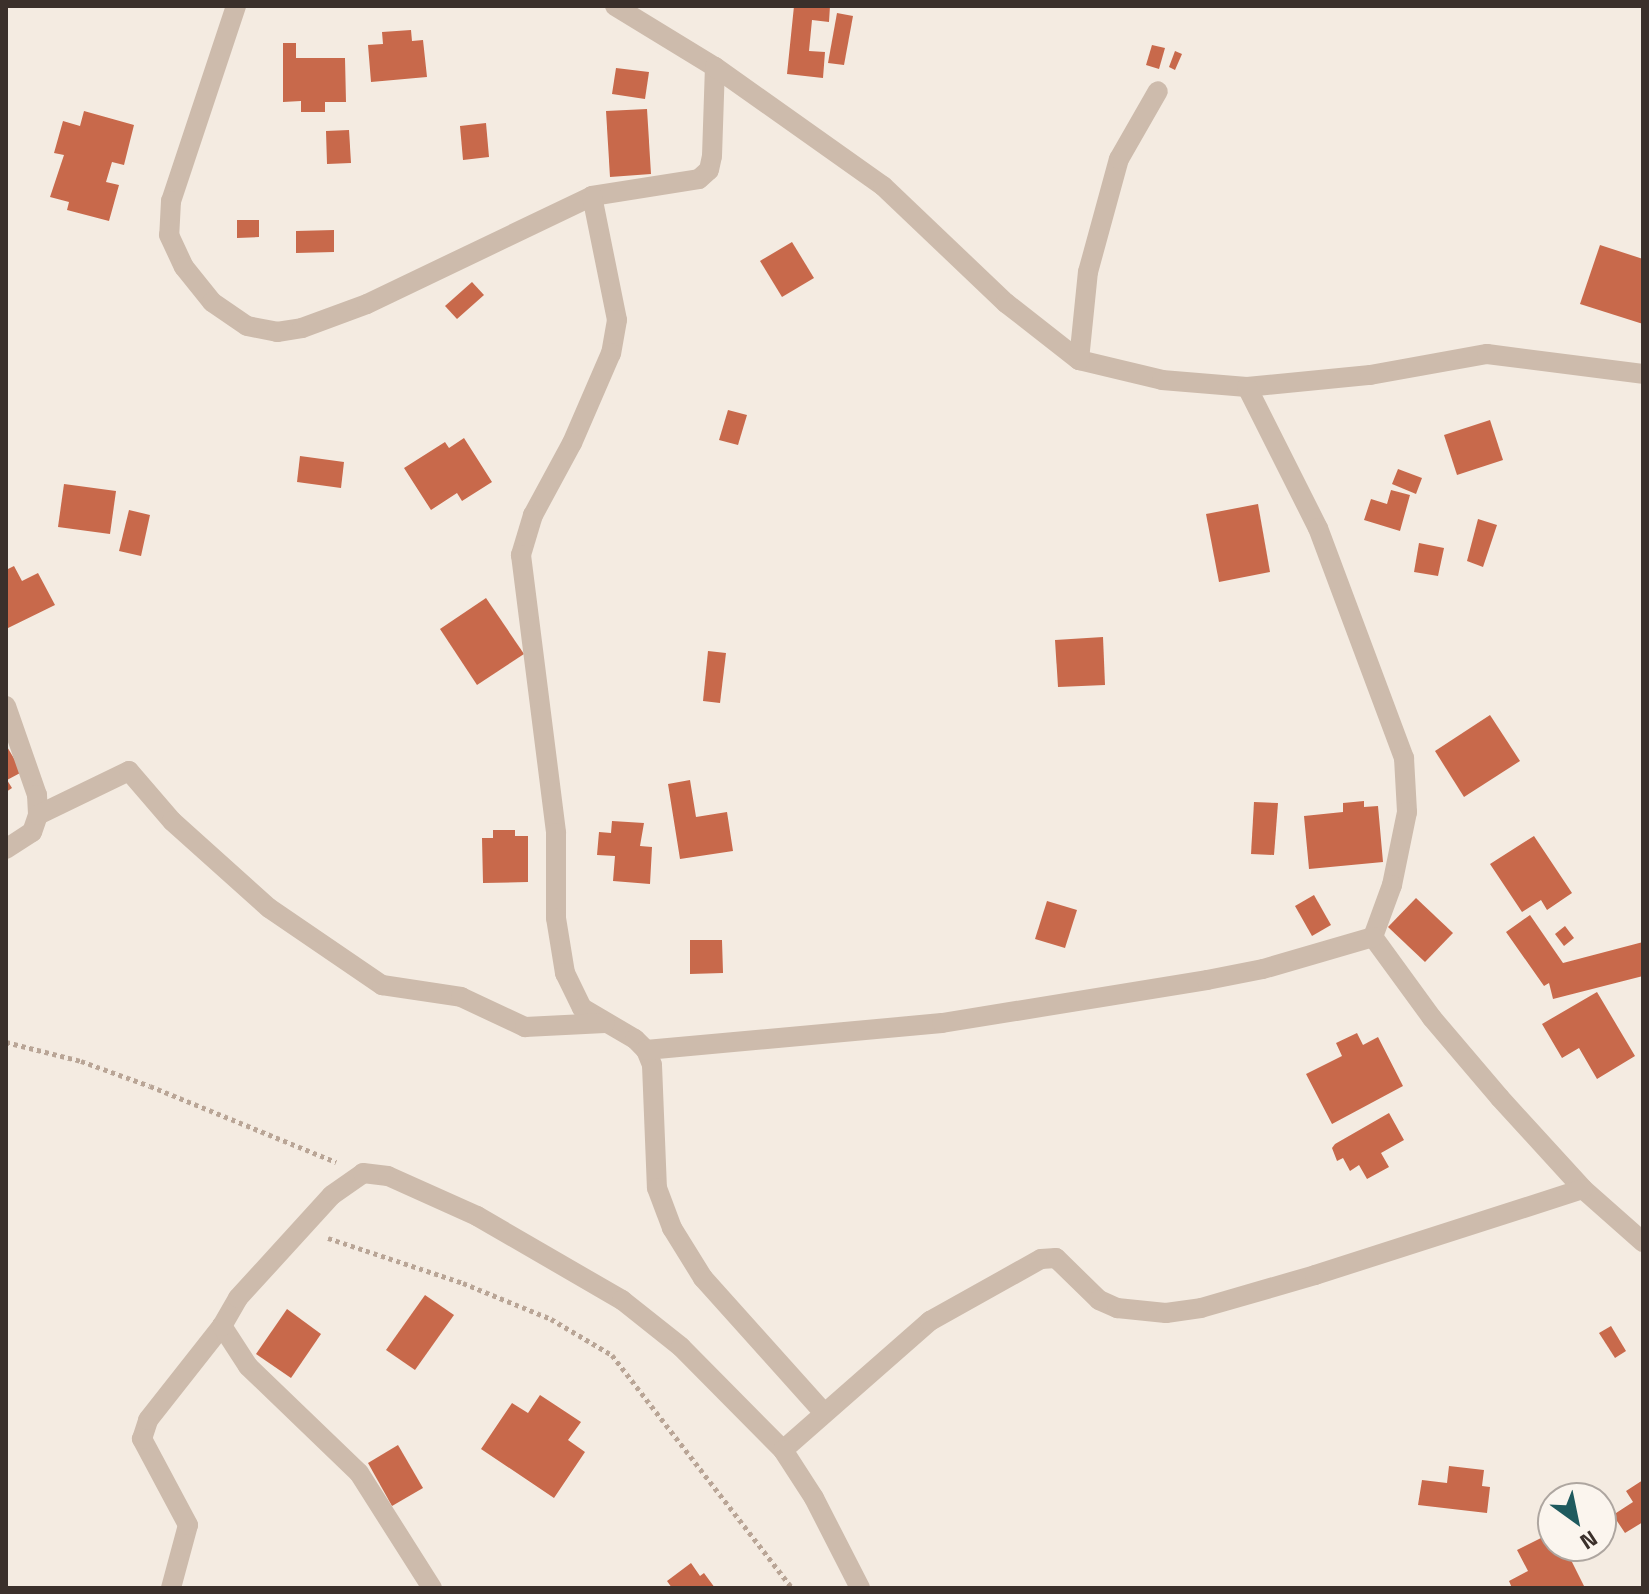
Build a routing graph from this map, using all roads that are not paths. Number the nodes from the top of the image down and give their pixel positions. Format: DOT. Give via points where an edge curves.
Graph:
graph roads {
  1 [pos="236,6"];
  2 [pos="615,6"];
  3 [pos="715,67"];
  4 [pos="1158,91"];
  5 [pos="592,196"];
  6 [pos="1079,360"];
  7 [pos="1643,374"];
  8 [pos="1247,387"];
  9 [pos="6,706"];
  10 [pos="38,815"];
  11 [pos="6,849"];
  12 [pos="1373,937"];
  13 [pos="605,1023"];
  14 [pos="646,1050"];
  15 [pos="1583,1189"];
  16 [pos="1643,1242"];
  17 [pos="222,1326"];
  18 [pos="824,1413"];
  19 [pos="783,1450"];
  20 [pos="171,1588"];
  21 [pos="432,1588"];
  22 [pos="860,1588"];
  1 -- 5 [label="street" via="171,201 169,235 184,267 212,302 247,326 277,332 302,328 367,304"];
  2 -- 3 [label="street"];
  3 -- 5 [label="street" via="709,170 688,183"];
  3 -- 6 [label="street" via="883,186 1006,303"];
  4 -- 6 [label="street" via="1119,159 1088,272"];
  5 -- 13 [label="street" via="617,320 611,353 533,515 521,555 556,833 556,918 565,973 582,1008"];
  6 -- 8 [label="street" via="1162,380"];
  7 -- 8 [label="street" via="1487,354 1370,375"];
  8 -- 12 [label="street" via="1318,528 1404,758 1407,812 1392,885"];
  9 -- 10 [label="street" via="37,795"];
  10 -- 11 [label="street" via="32,832"];
  10 -- 13 [label="street" via="129,771 172,821 269,908 382,985 461,997 525,1027"];
  12 -- 14 [label="street" via="1263,969 942,1023"];
  12 -- 15 [label="street" via="1432,1018"];
  13 -- 14 [label="street"];
  14 -- 18 [label="street" via="652,1065 657,1188 672,1228 703,1278"];
  15 -- 16 [label="street"];
  15 -- 18 [label="street" via="1315,1275 1166,1313 1117,1308 1099,1300 1056,1258 1041,1259 930,1321"];
  17 -- 19 [label="street" via="238,1298 332,1195 363,1173 388,1176 477,1216 622,1300 681,1347"];
  17 -- 20 [label="street" via="148,1420 142,1439 188,1525"];
  17 -- 21 [label="street" via="248,1366 359,1473"];
  18 -- 19 [label="street"];
  19 -- 22 [label="street"];
}
